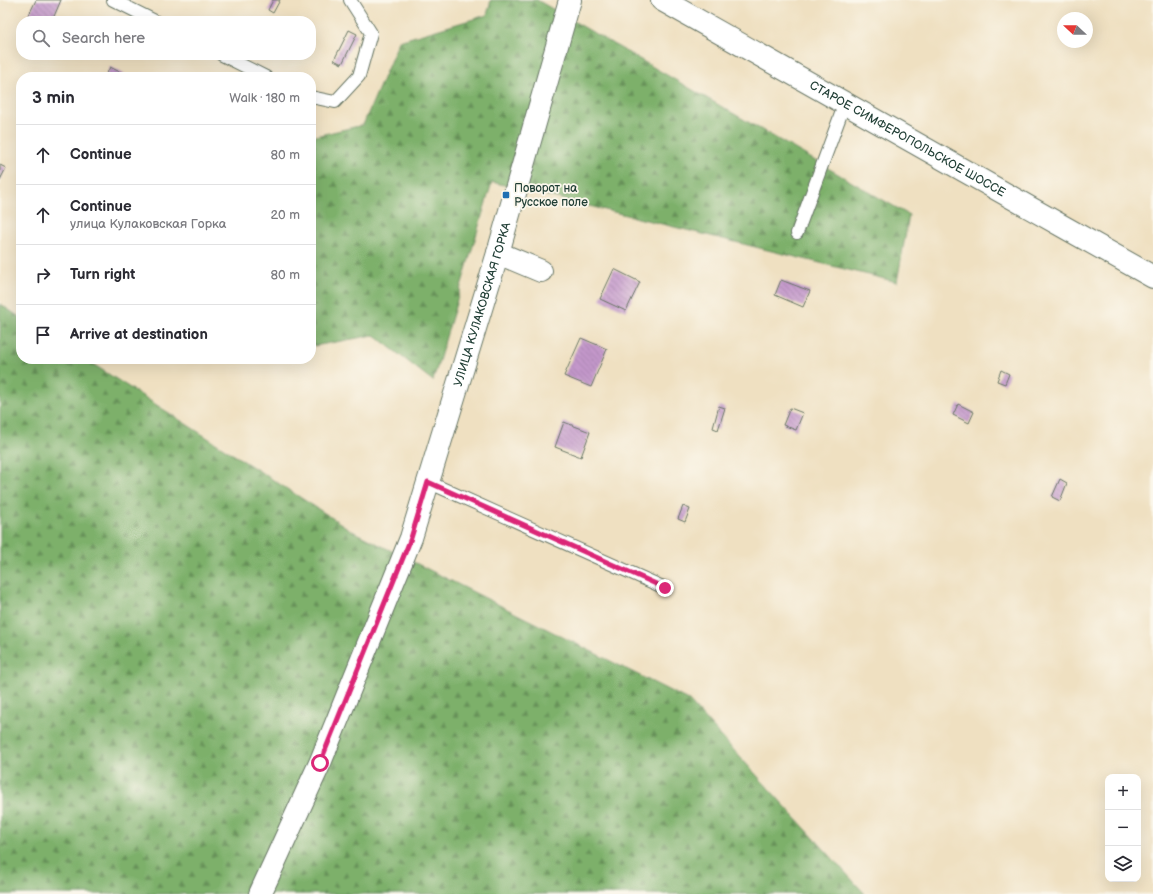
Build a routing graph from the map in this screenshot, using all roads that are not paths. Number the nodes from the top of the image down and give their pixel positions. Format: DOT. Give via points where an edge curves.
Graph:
graph roads {
  1 [pos="113,0"];
  2 [pos="350,0"];
  3 [pos="570,0"];
  4 [pos="662,0"];
  5 [pos="145,16"];
  6 [pos="232,60"];
  7 [pos="256,72"];
  8 [pos="316,98"];
  9 [pos="845,103"];
  10 [pos="797,233"];
  11 [pos="498,253"];
  12 [pos="541,271"];
  13 [pos="1153,276"];
  14 [pos="428,482"];
  15 [pos="665,588"];
  16 [pos="260,894"];
  1 -- 5 [label="lane"];
  2 -- 8 [label="lane" via="371,33 359,76 335,102"];
  3 -- 11 [label="street, УЛИЦА КУЛАКОВСКАЯ ГОРКА"];
  4 -- 9 [label="street, СТАРОЕ СИМФЕРОПОЛЬСКОЕ ШОССЕ"];
  6 -- 7 [label="lane"];
  9 -- 10 [label="lane"];
  9 -- 13 [label="street, СТАРОЕ СИМФЕРОПОЛЬСКОЕ ШОССЕ"];
  11 -- 12 [label="street"];
  11 -- 14 [label="street, УЛИЦА КУЛАКОВСКАЯ ГОРКА"];
  14 -- 15 [label="lane"];
  14 -- 16 [label="street, УЛИЦА КУЛАКОВСКАЯ ГОРКА" via="411,538 320,763"];
}
